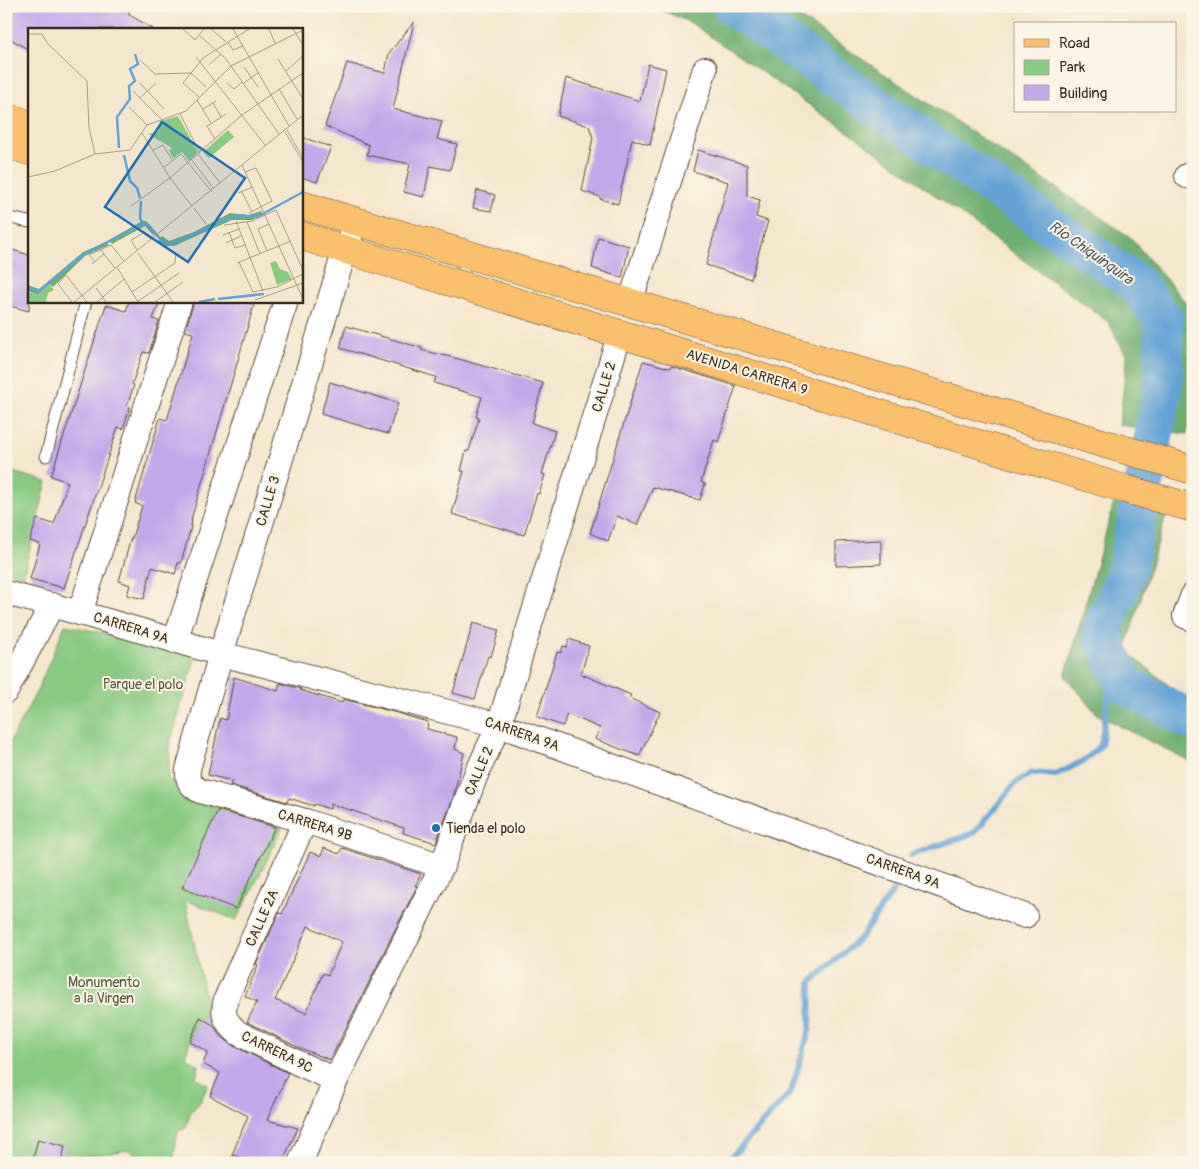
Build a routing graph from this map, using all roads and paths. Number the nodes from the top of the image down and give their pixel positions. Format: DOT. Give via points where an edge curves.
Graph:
graph roads {
  1 [pos="705,69"];
  2 [pos="6,117"];
  3 [pos="28,124"];
  4 [pos="6,144"];
  5 [pos="28,151"];
  6 [pos="302,205"];
  7 [pos="6,217"];
  8 [pos="28,222"];
  9 [pos="356,222"];
  10 [pos="303,243"];
  11 [pos="346,250"];
  12 [pos="86,302"];
  13 [pos="180,302"];
  14 [pos="286,302"];
  15 [pos="630,303"];
  16 [pos="620,333"];
  17 [pos="46,456"];
  18 [pos="1192,470"];
  19 [pos="1189,507"];
  20 [pos="6,593"];
  21 [pos="52,605"];
  22 [pos="80,612"];
  23 [pos="175,641"];
  24 [pos="221,654"];
  25 [pos="6,691"];
  26 [pos="499,725"];
  27 [pos="190,782"];
  28 [pos="305,822"];
  29 [pos="442,866"];
  30 [pos="1025,916"];
  31 [pos="224,1016"];
  32 [pos="336,1080"];
  33 [pos="300,1163"];
  1 -- 15 [label="street"];
  2 -- 3 [label="main road"];
  4 -- 5 [label="main road"];
  6 -- 9 [label="main road"];
  7 -- 8 [label="lane"];
  9 -- 11 [label="street, CALLE 3"];
  9 -- 15 [label="main road"];
  10 -- 11 [label="main road, AVENIDA CARRERA 9"];
  11 -- 16 [label="main road, AVENIDA CARRERA 9"];
  11 -- 24 [label="street, CALLE 3"];
  12 -- 17 [label="lane"];
  13 -- 22 [label="street"];
  14 -- 23 [label="street"];
  15 -- 18 [label="main road"];
  16 -- 19 [label="main road, AVENIDA CARRERA 9"];
  16 -- 26 [label="street, CALLE 2"];
  20 -- 21 [label="street, CARRERA 9A"];
  21 -- 22 [label="street, CARRERA 9A"];
  21 -- 25 [label="street"];
  22 -- 23 [label="street, CARRERA 9A"];
  23 -- 24 [label="street, CARRERA 9A"];
  24 -- 26 [label="street, CARRERA 9A"];
  24 -- 27 [label="street, CALLE 3" via="188,769"];
  26 -- 29 [label="street, CALLE 2" via="475,777"];
  26 -- 30 [label="street, CARRERA 9A"];
  27 -- 28 [label="street, CARRERA 9B" via="200,791"];
  28 -- 29 [label="street, CARRERA 9B"];
  28 -- 31 [label="street, CALLE 2A" via="226,1000"];
  29 -- 32 [label="street, CALLE 2"];
  31 -- 32 [label="street, CARRERA 9C" via="238,1033"];
  32 -- 33 [label="street, CALLE 2"];
}
